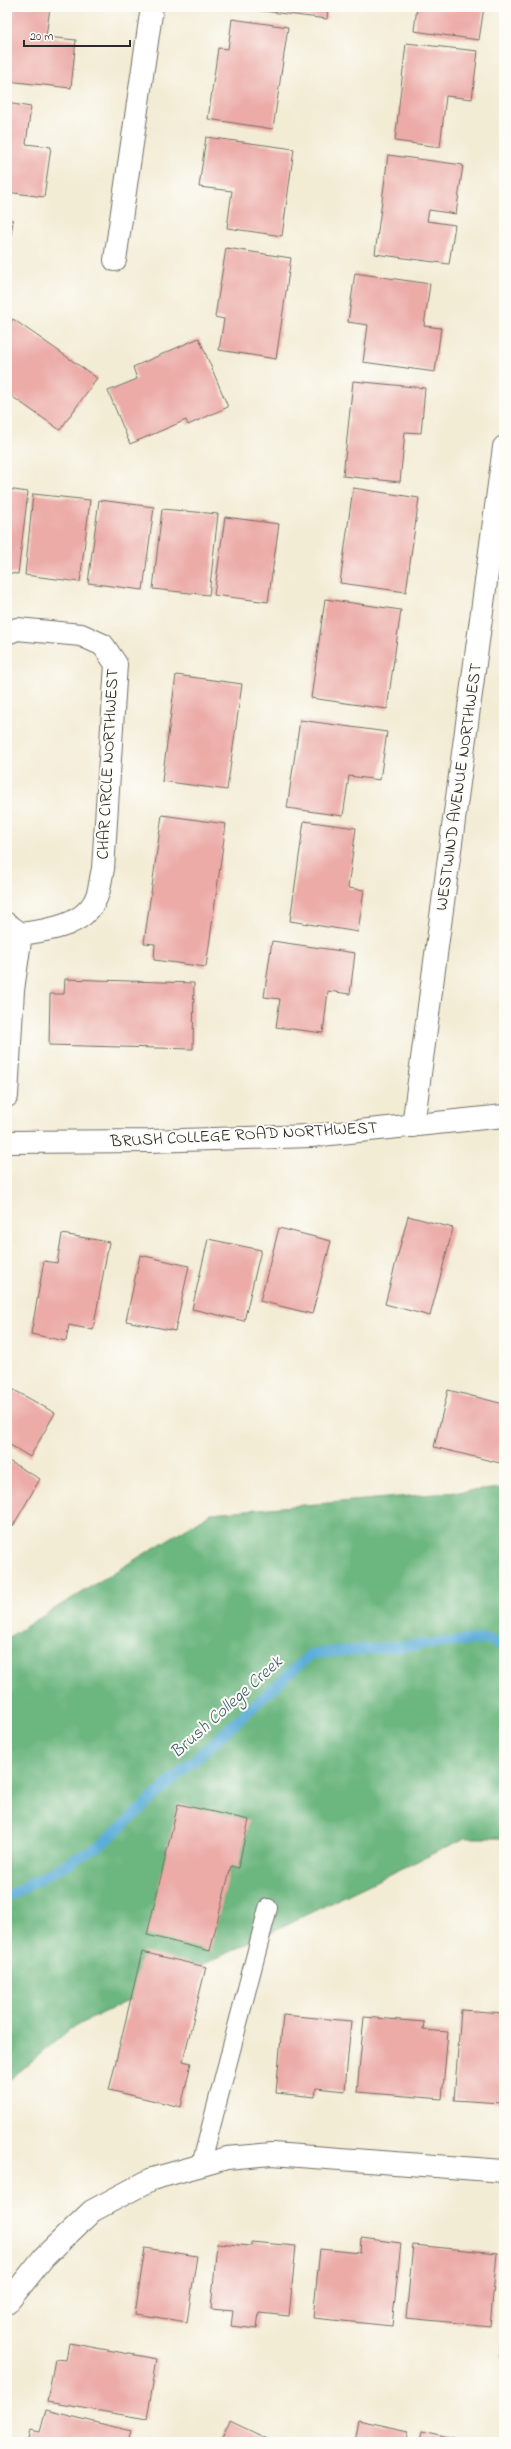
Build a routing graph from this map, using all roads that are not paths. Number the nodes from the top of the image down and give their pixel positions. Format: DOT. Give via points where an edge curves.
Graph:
graph roads {
  1 [pos="152,7"];
  2 [pos="115,260"];
  3 [pos="504,447"];
  4 [pos="7,633"];
  5 [pos="14,929"];
  6 [pos="7,1096"];
  7 [pos="504,1116"];
  8 [pos="413,1126"];
  9 [pos="7,1142"];
  10 [pos="268,1908"];
  11 [pos="201,2165"];
  12 [pos="504,2171"];
  13 [pos="7,2302"];
  1 -- 2 [label="street"];
  3 -- 8 [label="street, WESTWIND AVENUE NORTHWEST"];
  4 -- 5 [label="street, CHAR CIRCLE NORTHWEST" via="17,629 82,635 104,645 116,664 103,869 98,895 86,913 60,928"];
  5 -- 6 [label="street, CHAR CIRCLE NORTHWEST"];
  7 -- 8 [label="street, BRUSH COLLEGE ROAD NORTHWEST"];
  8 -- 9 [label="street, BRUSH COLLEGE ROAD NORTHWEST" via="311,1136"];
  10 -- 11 [label="lane"];
  11 -- 12 [label="street" via="227,2158 272,2154"];
  11 -- 13 [label="street" via="152,2179 92,2211 44,2257"];
}
